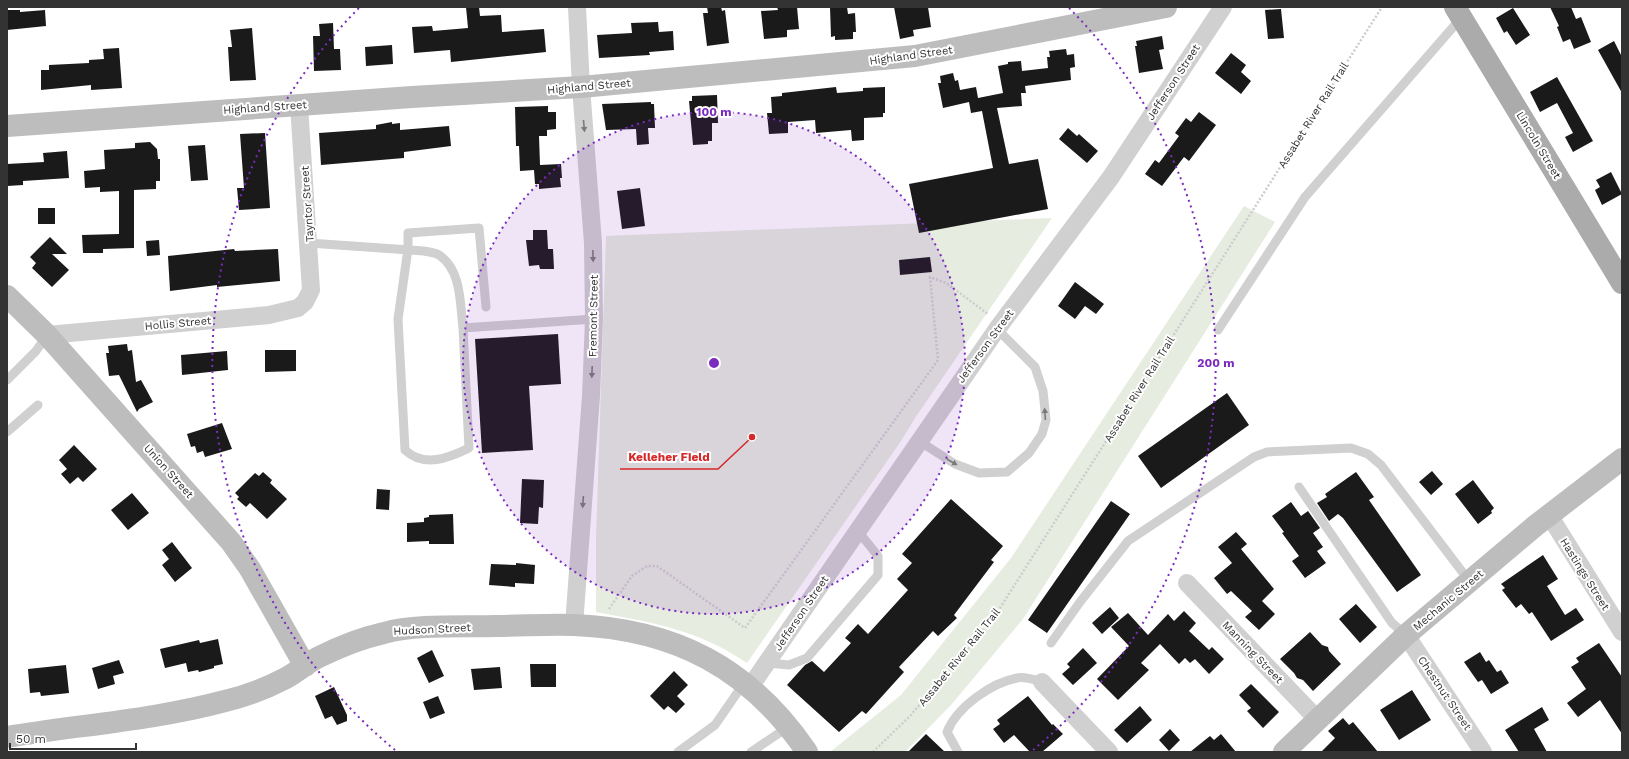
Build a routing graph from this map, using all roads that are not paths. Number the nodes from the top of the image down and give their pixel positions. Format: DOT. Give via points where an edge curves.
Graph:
graph roads {
  1 [pos="577,7"];
  2 [pos="1166,7"];
  3 [pos="1223,7"];
  4 [pos="1458,12"];
  5 [pos="581,87"];
  6 [pos="300,105"];
  7 [pos="7,126"];
  8 [pos="309,243"];
  9 [pos="408,249"];
  10 [pos="1622,283"];
  11 [pos="7,296"];
  12 [pos="305,302"];
  13 [pos="486,307"];
  14 [pos="594,319"];
  15 [pos="999,327"];
  16 [pos="463,328"];
  17 [pos="1218,330"];
  18 [pos="47,335"];
  19 [pos="7,380"];
  20 [pos="38,406"];
  21 [pos="7,432"];
  22 [pos="919,441"];
  23 [pos="1622,459"];
  24 [pos="1299,487"];
  25 [pos="1549,515"];
  26 [pos="857,530"];
  27 [pos="1470,582"];
  28 [pos="1187,583"];
  29 [pos="574,625"];
  30 [pos="1622,632"];
  31 [pos="1406,635"];
  32 [pos="1051,643"];
  33 [pos="767,663"];
  34 [pos="305,666"];
  35 [pos="1042,682"];
  36 [pos="747,685"];
  37 [pos="1318,720"];
  38 [pos="788,726"];
  39 [pos="7,737"];
  40 [pos="678,752"];
  41 [pos="751,752"];
  42 [pos="807,752"];
  43 [pos="958,752"];
  44 [pos="1109,752"];
  45 [pos="1284,752"];
  46 [pos="1483,752"];
  1 -- 5 [label="street, Fremont Street"];
  2 -- 5 [label="street, Highland Street" via="915,56"];
  3 -- 15 [label="street, Jefferson Street" via="1111,176"];
  4 -- 10 [label="main road, Lincoln Street"];
  4 -- 17 [label="lane" via="1305,197"];
  5 -- 6 [label="street, Highland Street"];
  5 -- 14 [label="street, Fremont Street, one-way" via="593,243"];
  6 -- 7 [label="street, Highland Street"];
  6 -- 8 [label="street, Tayntor Street"];
  8 -- 9 [label="lane"];
  8 -- 12 [label="street, Tayntor Street" via="311,290"];
  9 -- 13 [label="lane" via="408,233 479,228"];
  9 -- 16 [label="lane" via="439,255 449,266 457,280"];
  9 -- 16 [label="lane" via="398,319 405,450 411,456 431,461 441,460 469,448"];
  11 -- 18 [label="street, Union Street"];
  12 -- 18 [label="street, Hollis Street" via="289,312 269,315"];
  14 -- 16 [label="lane"];
  14 -- 29 [label="street, Fremont Street, one-way" via="591,396"];
  15 -- 22 [label="street, Jefferson Street"];
  22 -- 15 [label="lane, one-way" via="955,464 979,473 1007,472 1029,453 1042,434 1046,420 1043,391 1035,367"];
  18 -- 19 [label="lane" via="36,351"];
  18 -- 34 [label="street, Union Street" via="231,542 250,569"];
  20 -- 21 [label="lane"];
  22 -- 26 [label="street, Jefferson Street"];
  23 -- 25 [label="street, Mechanic Street"];
  24 -- 31 [label="lane" via="1392,622"];
  25 -- 27 [label="street, Mechanic Street"];
  25 -- 30 [label="street, Hastings Street"];
  26 -- 33 [label="street, Jefferson Street"];
  26 -- 33 [label="lane" via="878,556 878,575 806,658 789,665"];
  27 -- 31 [label="street, Mechanic Street"];
  27 -- 32 [label="lane" via="1381,466 1368,454 1351,448 1267,452 1247,461 1128,541"];
  28 -- 37 [label="street, Manning Street"];
  29 -- 34 [label="street, Hudson Street" via="398,630 355,642 319,657"];
  29 -- 36 [label="street, Hudson Street" via="650,634 684,646 716,662"];
  31 -- 37 [label="street, Mechanic Street"];
  31 -- 46 [label="street, Chestnut Street"];
  33 -- 36 [label="street, Jefferson Street"];
  34 -- 39 [label="street, Hudson Street" via="255,691 187,711"];
  35 -- 43 [label="lane" via="1019,678 1001,683 974,700 951,722 947,732"];
  35 -- 44 [label="street"];
  36 -- 38 [label="street, Hudson Street" via="770,705"];
  36 -- 40 [label="lane" via="715,725"];
  37 -- 45 [label="street, Mechanic Street"];
  38 -- 41 [label="lane"];
  38 -- 42 [label="street, Hudson Street"];
}
